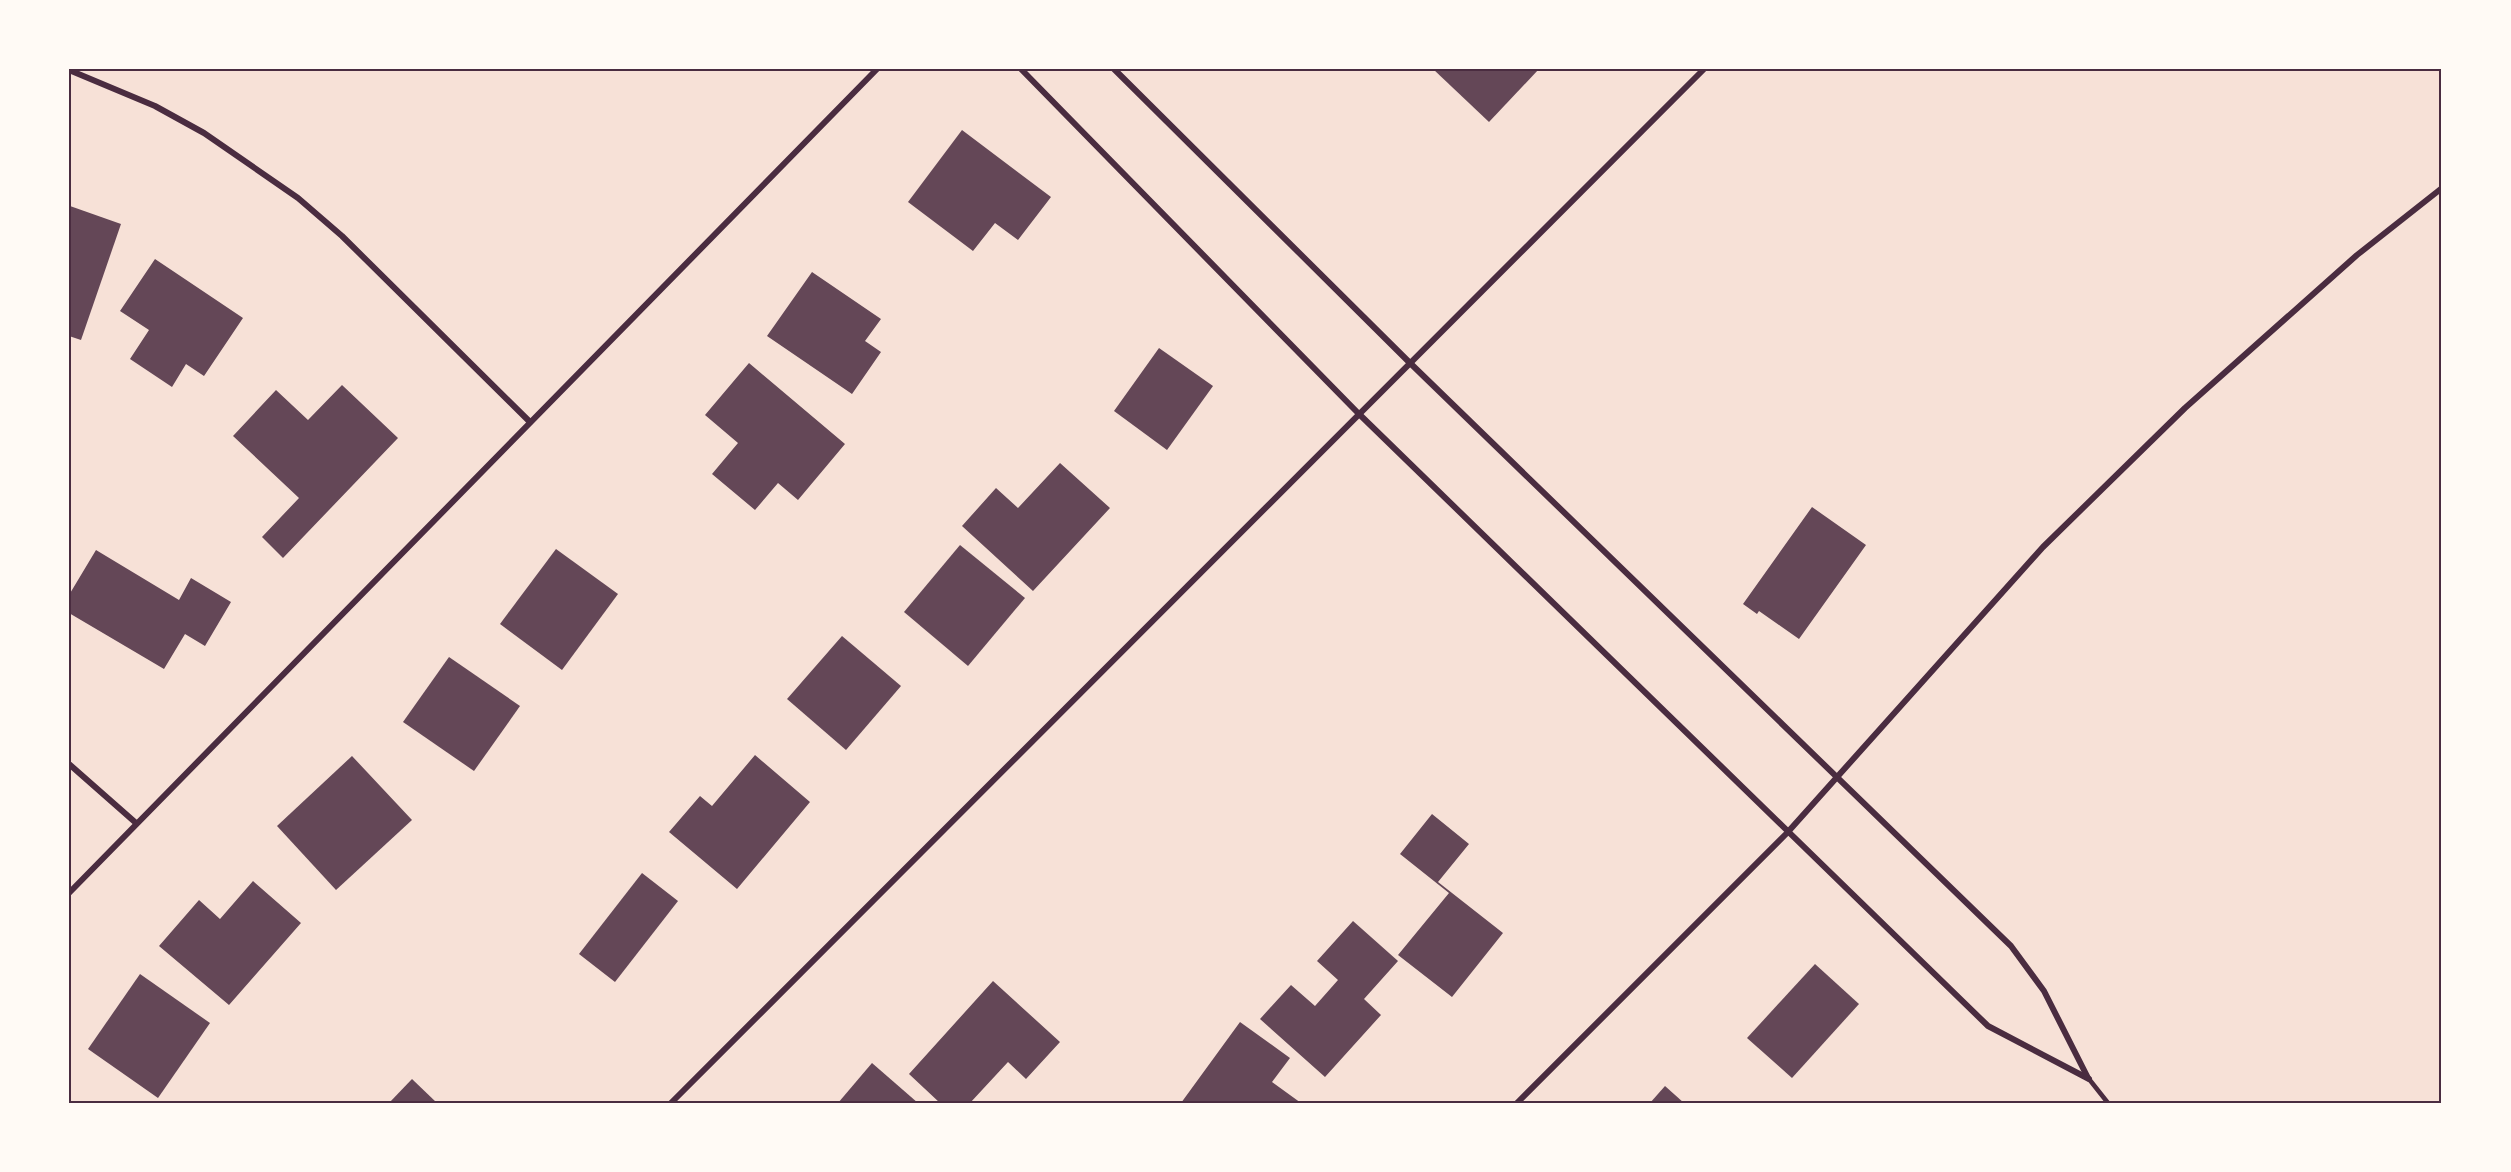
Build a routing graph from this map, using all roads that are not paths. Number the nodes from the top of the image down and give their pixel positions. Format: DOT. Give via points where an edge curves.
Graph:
graph roads {
  1 [pos="877,69"];
  2 [pos="1021,69"];
  3 [pos="1114,69"];
  4 [pos="1704,69"];
  5 [pos="69,70"];
  6 [pos="2442,188"];
  7 [pos="1409,362"];
  8 [pos="1358,413"];
  9 [pos="530,422"];
  10 [pos="69,764"];
  11 [pos="1836,778"];
  12 [pos="136,823"];
  13 [pos="1787,833"];
  14 [pos="69,892"];
  15 [pos="2089,1079"];
  16 [pos="671,1103"];
  17 [pos="1517,1103"];
  18 [pos="2108,1103"];
  1 -- 9 [label="street"];
  2 -- 8 [label="street"];
  3 -- 7 [label="street"];
  4 -- 7 [label="street"];
  5 -- 9 [label="street" via="155,106 204,133 298,198 342,236"];
  6 -- 11 [label="street" via="2357,255 2176,417 2043,547"];
  7 -- 8 [label="street"];
  7 -- 11 [label="street"];
  8 -- 13 [label="street"];
  8 -- 16 [label="street"];
  9 -- 12 [label="street"];
  10 -- 12 [label="street"];
  11 -- 13 [label="street"];
  11 -- 15 [label="street" via="2011,946 2044,991"];
  12 -- 14 [label="street"];
  13 -- 15 [label="street" via="1988,1026"];
  13 -- 17 [label="street"];
  15 -- 18 [label="lane"];
}
